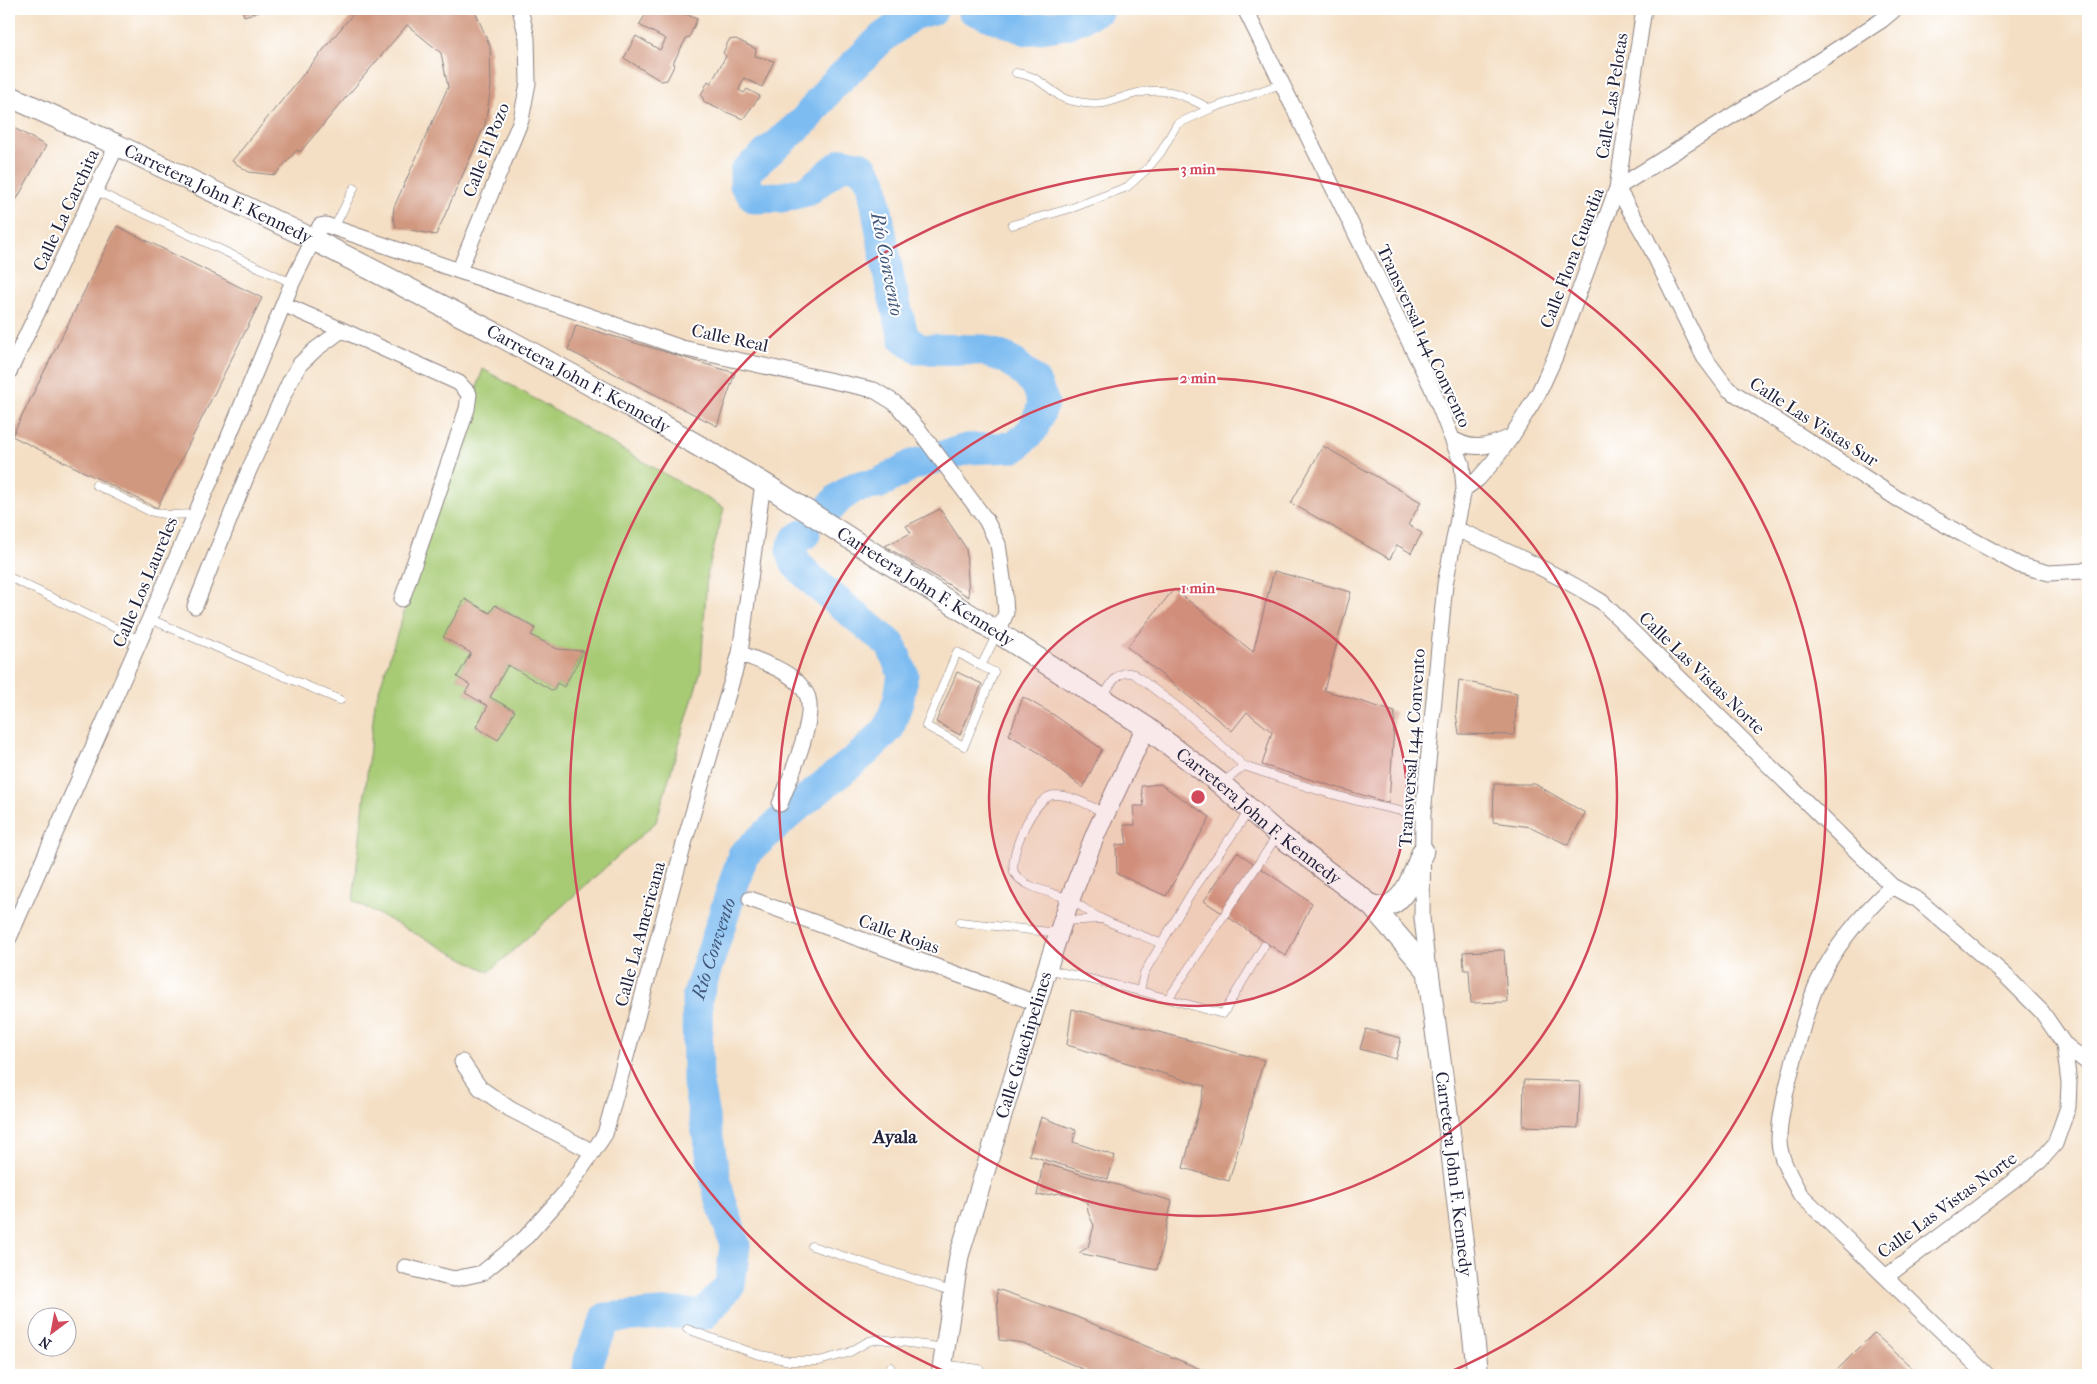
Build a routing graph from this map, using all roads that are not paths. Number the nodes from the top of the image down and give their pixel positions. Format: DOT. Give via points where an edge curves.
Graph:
graph roads {
  1 [pos="520,9"];
  2 [pos="1245,9"];
  3 [pos="1644,9"];
  4 [pos="1895,9"];
  5 [pos="1016,72"];
  6 [pos="1281,84"];
  7 [pos="9,96"];
  8 [pos="1210,109"];
  9 [pos="117,145"];
  10 [pos="354,188"];
  11 [pos="1616,188"];
  12 [pos="96,191"];
  13 [pos="1012,225"];
  14 [pos="334,228"];
  15 [pos="312,239"];
  16 [pos="459,271"];
  17 [pos="292,283"];
  18 [pos="283,304"];
  19 [pos="342,330"];
  20 [pos="9,372"];
  21 [pos="1512,436"];
  22 [pos="1452,439"];
  23 [pos="763,483"];
  24 [pos="96,485"];
  25 [pos="1464,489"];
  26 [pos="195,514"];
  27 [pos="1456,529"];
  28 [pos="2088,568"];
  29 [pos="9,578"];
  30 [pos="402,598"];
  31 [pos="195,606"];
  32 [pos="150,619"];
  33 [pos="998,632"];
  34 [pos="140,640"];
  35 [pos="740,653"];
  36 [pos="981,666"];
  37 [pos="1102,699"];
  38 [pos="340,700"];
  39 [pos="1146,727"];
  40 [pos="1244,766"];
  41 [pos="1221,784"];
  42 [pos="780,804"];
  43 [pos="1250,809"];
  44 [pos="1105,813"];
  45 [pos="1423,815"];
  46 [pos="1278,834"];
  47 [pos="1423,851"];
  48 [pos="1892,886"];
  49 [pos="750,899"];
  50 [pos="1070,899"];
  51 [pos="1372,906"];
  52 [pos="1101,918"];
  53 [pos="960,922"];
  54 [pos="1060,927"];
  55 [pos="9,938"];
  56 [pos="1162,944"];
  57 [pos="1264,946"];
  58 [pos="1047,969"];
  59 [pos="1428,971"];
  60 [pos="1140,991"];
  61 [pos="1168,999"];
  62 [pos="1036,1003"];
  63 [pos="2064,1044"];
  64 [pos="462,1062"];
  65 [pos="2088,1063"];
  66 [pos="593,1152"];
  67 [pos="812,1246"];
  68 [pos="405,1267"];
  69 [pos="1887,1276"];
  70 [pos="954,1292"];
  71 [pos="687,1329"];
  72 [pos="943,1362"];
  73 [pos="979,1369"];
  74 [pos="1478,1375"];
  75 [pos="1987,1375"];
  1 -- 16 [label="street, Calle El Pozo" via="527,38 528,83 521,120"];
  2 -- 6 [label="street, Transversal 144 Convento"];
  3 -- 11 [label="street, Calle Las Pelotas"];
  4 -- 11 [label="street, Calle Flora Guardia" via="1822,59"];
  5 -- 8 [label="lane" via="1030,74 1064,99 1089,104 1109,104 1140,92 1164,90 1188,97"];
  6 -- 8 [label="lane"];
  6 -- 22 [label="street, Transversal 144 Convento" via="1432,388"];
  7 -- 9 [label="main road, Carretera John F. Kennedy"];
  8 -- 13 [label="lane" via="1177,124 1161,152 1127,187 1072,208"];
  9 -- 12 [label="street, Calle La Carchita"];
  9 -- 15 [label="main road, Carretera John F. Kennedy"];
  10 -- 14 [label="lane"];
  11 -- 21 [label="street, Calle Flora Guardia" via="1555,357 1539,392"];
  11 -- 28 [label="street, Calle Las Vistas Sur" via="1646,238 1704,357 1728,389 1898,499 2019,565 2049,572"];
  12 -- 17 [label="lane"];
  12 -- 20 [label="street, Calle La Carchita"];
  14 -- 15 [label="street" via="320,226"];
  14 -- 16 [label="street, Calle Real"];
  15 -- 17 [label="street, Calle Los Laureles"];
  15 -- 23 [label="main road, Carretera John F. Kennedy" via="623,402"];
  16 -- 33 [label="street, Calle Real" via="682,348 874,390 895,403 920,430 986,520 998,544 1006,613"];
  17 -- 18 [label="street, Calle Los Laureles"];
  18 -- 19 [label="street"];
  18 -- 26 [label="street, Calle Los Laureles"];
  19 -- 30 [label="street" via="459,382 469,394 467,410"];
  19 -- 31 [label="street" via="305,359 290,381 249,470"];
  21 -- 22 [label="street" via="1476,448"];
  21 -- 25 [label="street, Calle Flora Guardia" via="1478,479"];
  22 -- 25 [label="street, Transversal 144 Convento" via="1462,464"];
  23 -- 33 [label="main road, Carretera John F. Kennedy"];
  23 -- 35 [label="street, Calle La Americana"];
  24 -- 26 [label="lane" via="149,511 169,515"];
  25 -- 27 [label="street, Transversal 144 Convento"];
  26 -- 32 [label="street, Calle Los Laureles"];
  27 -- 45 [label="street, Transversal 144 Convento" via="1445,584"];
  27 -- 48 [label="street, Calle Las Vistas Norte" via="1542,569 1602,602"];
  29 -- 34 [label="lane"];
  32 -- 34 [label="street, Calle Los Laureles"];
  32 -- 38 [label="lane"];
  33 -- 36 [label="lane"];
  33 -- 37 [label="main road, Carretera John F. Kennedy"];
  34 -- 55 [label="street, Calle Los Laureles"];
  35 -- 42 [label="street" via="778,669 795,680 808,697 809,714 801,750"];
  35 -- 66 [label="street, Calle La Americana" via="605,1134"];
  36 -- 36 [label="lane" via="957,652 926,726 964,746 994,672"];
  37 -- 39 [label="main road, Carretera John F. Kennedy"];
  37 -- 40 [label="lane" via="1122,673 1134,674 1191,717"];
  39 -- 41 [label="main road, Carretera John F. Kennedy"];
  39 -- 44 [label="street, Calle Guachipelines"];
  40 -- 41 [label="lane"];
  40 -- 45 [label="lane" via="1384,809"];
  41 -- 43 [label="main road, Carretera John F. Kennedy"];
  43 -- 46 [label="main road, Carretera John F. Kennedy"];
  43 -- 56 [label="lane" via="1192,892"];
  44 -- 50 [label="street, Calle Guachipelines"];
  44 -- 50 [label="lane" via="1054,795 1042,800 1020,838 1014,873 1026,883"];
  45 -- 47 [label="street, Transversal 144 Convento"];
  46 -- 51 [label="main road, Carretera John F. Kennedy"];
  46 -- 61 [label="lane"];
  47 -- 51 [label="main road" via="1401,896 1384,908"];
  47 -- 59 [label="street, Transversal 144 Convento" via="1422,918"];
  48 -- 63 [label="street, Calle Las Vistas Norte" via="1918,900 2006,976 2042,1012"];
  48 -- 69 [label="street, Calle Las Vistas Norte" via="1871,906 1818,982 1786,1088 1779,1142 1787,1170 1800,1194"];
  49 -- 62 [label="street, Calle Rojas"];
  50 -- 52 [label="lane"];
  50 -- 54 [label="street, Calle Guachipelines"];
  51 -- 59 [label="main road, Carretera John F. Kennedy"];
  52 -- 54 [label="lane"];
  52 -- 56 [label="lane"];
  53 -- 54 [label="lane"];
  54 -- 58 [label="street, Calle Guachipelines"];
  56 -- 60 [label="lane" via="1144,973"];
  57 -- 61 [label="lane" via="1223,1014"];
  58 -- 60 [label="lane"];
  58 -- 62 [label="street, Calle Guachipelines"];
  59 -- 74 [label="main road, Carretera John F. Kennedy"];
  60 -- 61 [label="lane"];
  62 -- 70 [label="street, Calle Guachipelines" via="960,1256"];
  63 -- 65 [label="street"];
  63 -- 69 [label="street, Calle Las Vistas Norte" via="2068,1106 2055,1144 2040,1160"];
  64 -- 66 [label="street" via="480,1088 510,1109"];
  66 -- 68 [label="street, Calle La Americana" via="564,1194 526,1237 482,1273 454,1279"];
  67 -- 70 [label="lane"];
  69 -- 75 [label="street"];
  70 -- 72 [label="street, Calle Guachipelines"];
  71 -- 72 [label="lane" via="756,1354 790,1361 819,1361 880,1339"];
  72 -- 73 [label="lane"];
}
